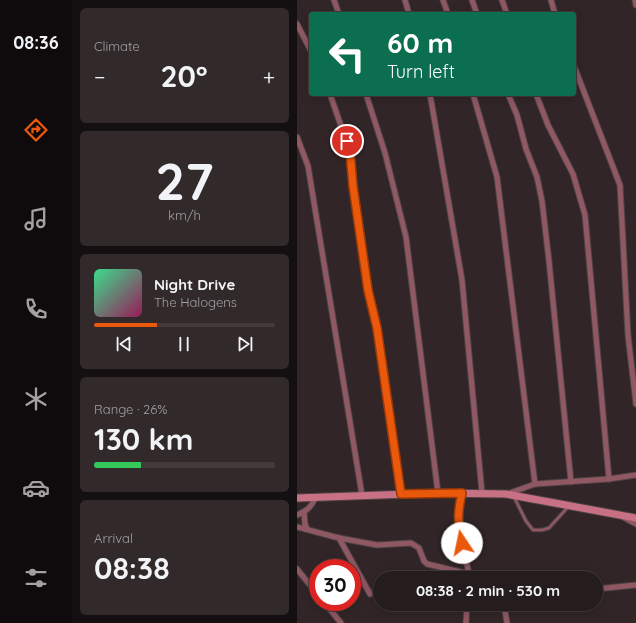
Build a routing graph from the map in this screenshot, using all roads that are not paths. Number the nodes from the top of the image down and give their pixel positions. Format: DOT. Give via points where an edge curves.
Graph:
graph roads {
  1 [pos="334,0"];
  2 [pos="405,0"];
  3 [pos="443,0"];
  4 [pos="472,0"];
  5 [pos="502,0"];
  6 [pos="551,0"];
  7 [pos="635,0"];
  8 [pos="636,5"];
  9 [pos="338,12"];
  10 [pos="408,12"];
  11 [pos="447,12"];
  12 [pos="476,12"];
  13 [pos="506,12"];
  14 [pos="554,12"];
  15 [pos="297,24"];
  16 [pos="309,47"];
  17 [pos="576,71"];
  18 [pos="331,96"];
  19 [pos="366,96"];
  20 [pos="430,96"];
  21 [pos="474,96"];
  22 [pos="509,96"];
  23 [pos="537,96"];
  24 [pos="297,137"];
  25 [pos="636,404"];
  26 [pos="636,475"];
  27 [pos="609,479"];
  28 [pos="571,482"];
  29 [pos="535,484"];
  30 [pos="438,493"];
  31 [pos="462,493"];
  32 [pos="482,493"];
  33 [pos="401,494"];
  34 [pos="509,494"];
  35 [pos="362,495"];
  36 [pos="316,497"];
  37 [pos="297,498"];
  38 [pos="570,505"];
  39 [pos="305,512"];
  40 [pos="297,515"];
  41 [pos="619,515"];
  42 [pos="636,518"];
  43 [pos="636,524"];
  44 [pos="297,527"];
  45 [pos="307,530"];
  46 [pos="339,538"];
  47 [pos="297,569"];
  48 [pos="452,571"];
  49 [pos="468,571"];
  50 [pos="309,584"];
  51 [pos="636,585"];
  52 [pos="603,588"];
  53 [pos="370,594"];
  54 [pos="331,611"];
  55 [pos="467,611"];
  56 [pos="505,611"];
  57 [pos="341,623"];
  58 [pos="466,623"];
  59 [pos="507,623"];
  1 -- 9 [label="street"];
  2 -- 10 [label="street"];
  3 -- 11 [label="street"];
  4 -- 12 [label="street"];
  5 -- 13 [label="street"];
  6 -- 14 [label="street"];
  7 -- 8 [label="street"];
  15 -- 16 [label="street"];
  17 -- 25 [label="street" via="620,185 628,335"];
  18 -- 33 [label="street" via="350,152 368,290 377,328"];
  19 -- 30 [label="street" via="385,153 406,237"];
  20 -- 32 [label="street" via="462,280"];
  21 -- 29 [label="street" via="497,177"];
  22 -- 28 [label="street" via="537,177 542,201"];
  23 -- 27 [label="street" via="548,125 573,174 585,215"];
  24 -- 35 [label="street" via="308,166"];
  26 -- 27 [label="street"];
  27 -- 28 [label="street"];
  28 -- 29 [label="street"];
  29 -- 34 [label="street"];
  30 -- 31 [label="street"];
  30 -- 33 [label="street"];
  31 -- 32 [label="street"];
  31 -- 49 [label="street" via="458,510 459,528"];
  32 -- 34 [label="street"];
  33 -- 35 [label="street"];
  34 -- 38 [label="street"];
  34 -- 38 [label="lane" via="533,530 549,528"];
  35 -- 36 [label="street"];
  36 -- 37 [label="street"];
  36 -- 39 [label="street"];
  38 -- 41 [label="street"];
  39 -- 40 [label="street"];
  39 -- 45 [label="street"];
  41 -- 42 [label="street"];
  41 -- 43 [label="street"];
  44 -- 45 [label="street"];
  45 -- 46 [label="street"];
  46 -- 48 [label="street" via="377,545 411,544 419,548 427,564"];
  46 -- 53 [label="street"];
  47 -- 50 [label="street"];
  51 -- 52 [label="street"];
  54 -- 57 [label="street"];
  55 -- 58 [label="street"];
  56 -- 59 [label="street"];
}
